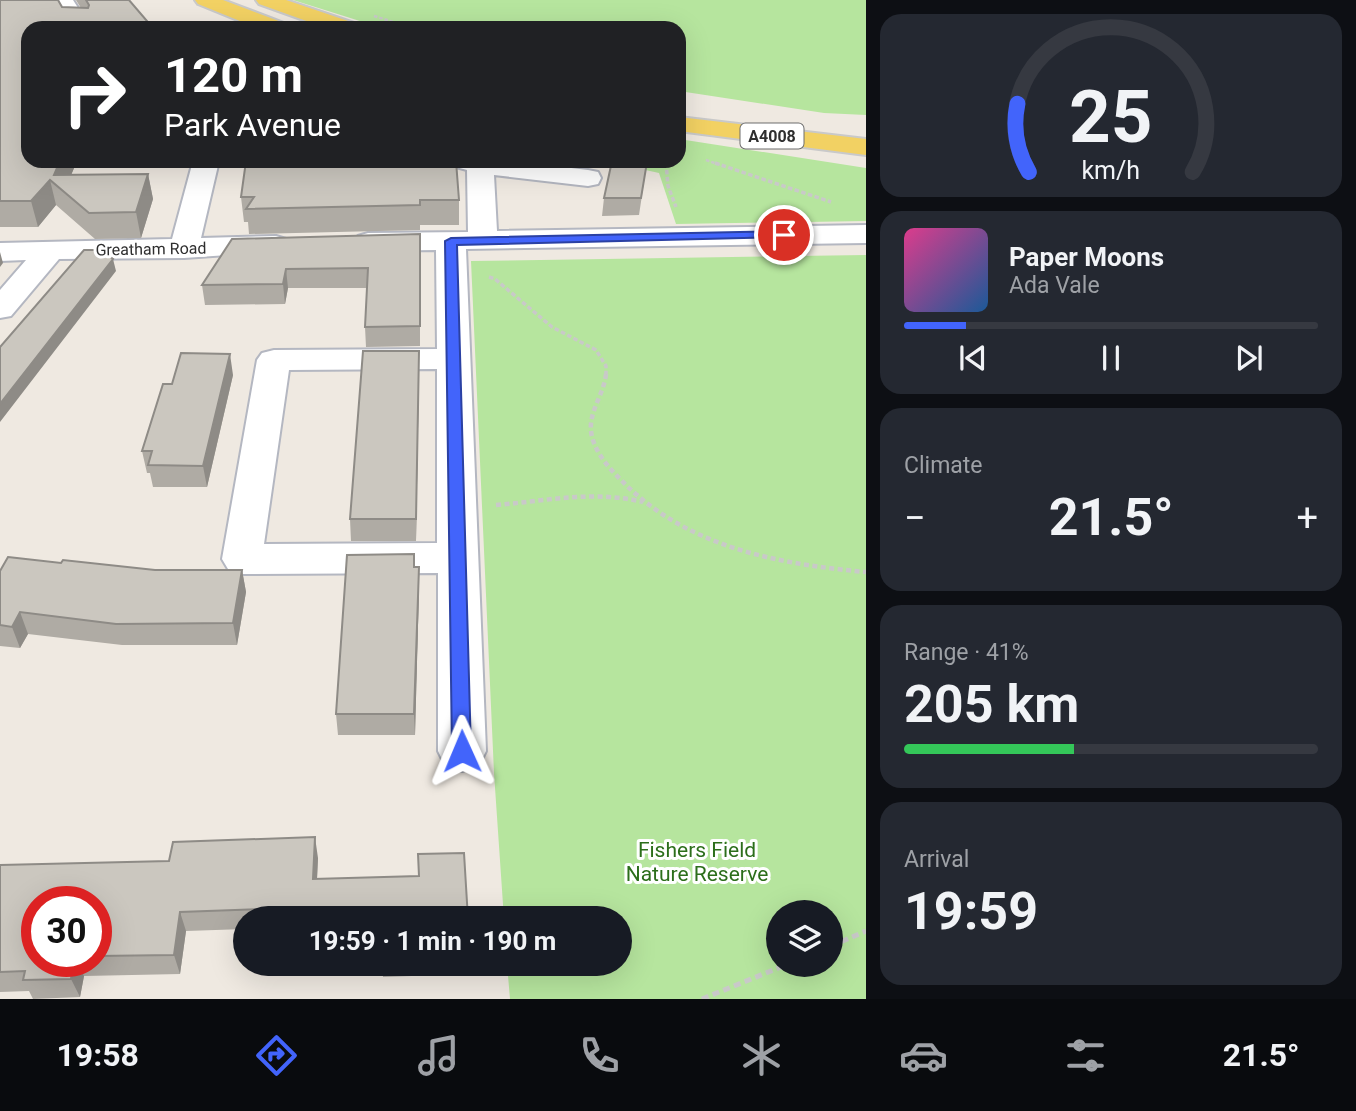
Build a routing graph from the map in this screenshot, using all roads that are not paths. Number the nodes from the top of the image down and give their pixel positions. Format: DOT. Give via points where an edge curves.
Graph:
graph roads {
  1 [pos="62,0"];
  2 [pos="205,0"];
  3 [pos="266,0"];
  4 [pos="76,21"];
  5 [pos="258,21"];
  6 [pos="326,21"];
  7 [pos="686,102"];
  8 [pos="866,124"];
  9 [pos="686,125"];
  10 [pos="866,147"];
  11 [pos="203,168"];
  12 [pos="471,168"];
  13 [pos="511,168"];
  14 [pos="589,178"];
  15 [pos="861,234"];
  16 [pos="301,243"];
  17 [pos="342,243"];
  18 [pos="184,249"];
  19 [pos="462,249"];
  20 [pos="50,251"];
  21 [pos="0,252"];
  22 [pos="0,309"];
  23 [pos="454,359"];
  24 [pos="459,558"];
  25 [pos="462,751"];
  1 -- 4 [label="street"];
  2 -- 5 [label="main road"];
  3 -- 6 [label="main road"];
  7 -- 8 [label="main road, A4008"];
  9 -- 10 [label="main road, A4008"];
  11 -- 18 [label="street"];
  12 -- 19 [label="street"];
  13 -- 14 [label="street"];
  15 -- 19 [label="street" via="687,236"];
  16 -- 18 [label="street, Greatham Road"];
  17 -- 19 [label="street"];
  18 -- 20 [label="street, Greatham Road"];
  19 -- 23 [label="street"];
  20 -- 21 [label="street, Greatham Road"];
  20 -- 22 [label="street"];
  23 -- 24 [label="street"];
  23 -- 24 [label="street" via="274,360 242,559"];
  24 -- 25 [label="street"];
}
